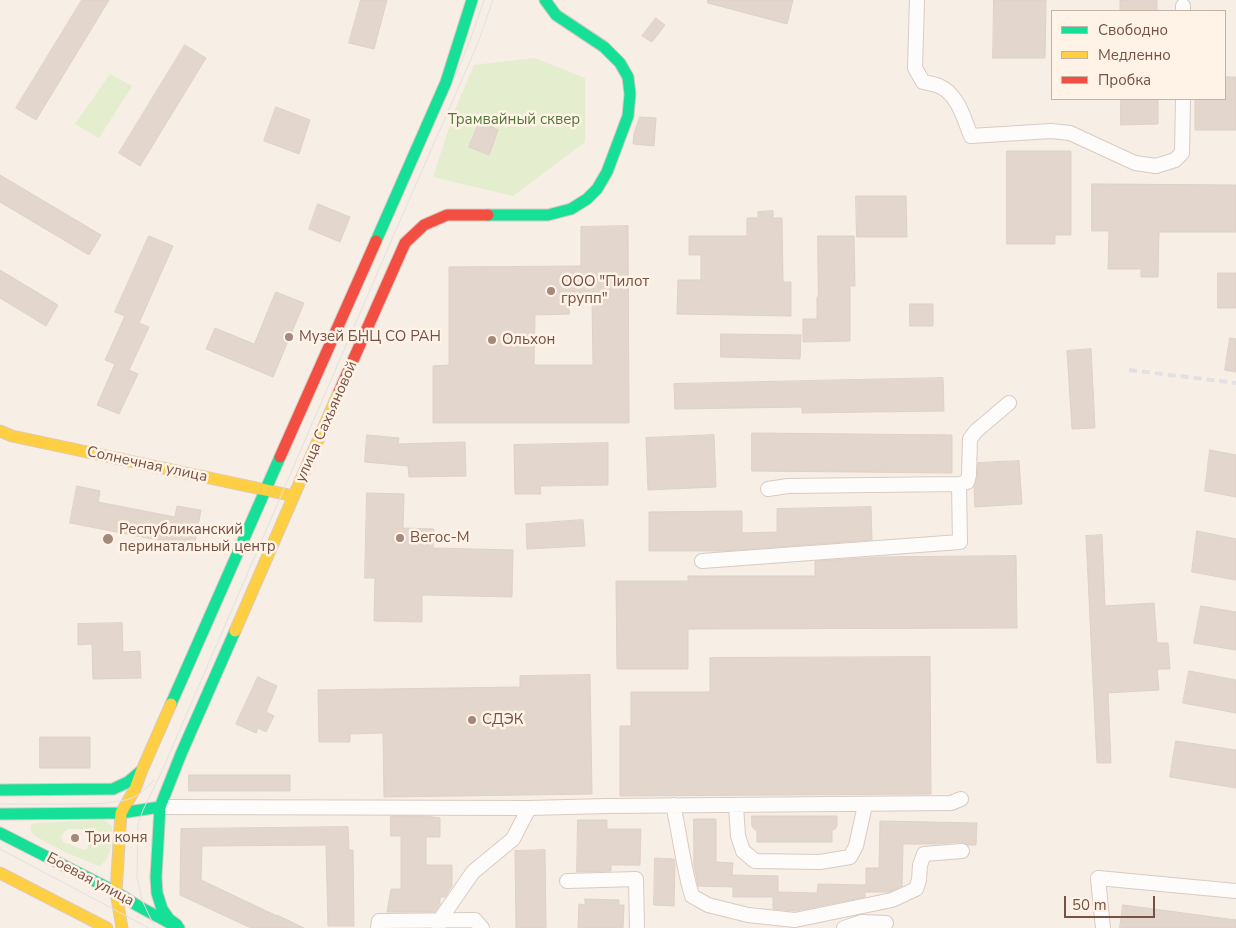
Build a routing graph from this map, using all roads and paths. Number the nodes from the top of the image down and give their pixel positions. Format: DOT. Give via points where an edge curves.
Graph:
graph roads {
  1 [pos="472,0"];
  2 [pos="544,0"];
  3 [pos="917,0"];
  4 [pos="1182,100"];
  5 [pos="1008,404"];
  6 [pos="0,431"];
  7 [pos="959,484"];
  8 [pos="768,489"];
  9 [pos="266,490"];
  10 [pos="294,496"];
  11 [pos="702,561"];
  12 [pos="142,770"];
  13 [pos="0,790"];
  14 [pos="131,796"];
  15 [pos="961,799"];
  16 [pos="865,804"];
  17 [pos="673,805"];
  18 [pos="736,805"];
  19 [pos="160,807"];
  20 [pos="529,808"];
  21 [pos="121,813"];
  22 [pos="0,814"];
  23 [pos="0,834"];
  24 [pos="962,851"];
  25 [pos="0,873"];
  26 [pos="567,881"];
  27 [pos="1236,891"];
  28 [pos="116,892"];
  29 [pos="886,923"];
  30 [pos="439,924"];
  31 [pos="107,928"];
  32 [pos="122,928"];
  33 [pos="180,928"];
  34 [pos="378,928"];
  35 [pos="482,928"];
  36 [pos="637,928"];
  37 [pos="844,928"];
  38 [pos="1103,928"];
  1 -- 9 [label="main road, улица Сахьяновой" via="446,82"];
  2 -- 10 [label="main road, улица Сахьяновой" via="556,15 604,47 628,77 628,116 608,172 587,200 571,210 548,215 447,215 417,229 405,243"];
  3 -- 4 [label="street" via="915,68 923,82 949,92 959,106 971,136 1051,131 1070,133 1135,164 1156,166 1175,160 1182,153"];
  5 -- 7 [label="street" via="970,439 969,475 967,482"];
  6 -- 9 [label="main road, Солнечная улица"];
  7 -- 8 [label="street"];
  7 -- 11 [label="street" via="960,542"];
  9 -- 10 [label="main road, Солнечная улица"];
  9 -- 12 [label="main road, улица Сахьяновой"];
  10 -- 19 [label="main road, улица Сахьяновой"];
  12 -- 13 [label="main road" via="132,781 113,789"];
  12 -- 14 [label="main road, улица Сахьяновой"];
  14 -- 19 [label="main road"];
  14 -- 21 [label="main road, улица Сахьяновой"];
  15 -- 16 [label="street" via="951,803"];
  16 -- 18 [label="street"];
  16 -- 18 [label="street" via="856,846 850,857 820,862 755,861 743,850 738,836"];
  17 -- 18 [label="street"];
  17 -- 20 [label="street"];
  17 -- 24 [label="street" via="692,896 708,905 748,915 795,920 892,900 916,889 924,854"];
  19 -- 20 [label="street"];
  19 -- 21 [label="main road"];
  19 -- 33 [label="main road, улица Сахьяновой" via="157,893 162,909"];
  20 -- 30 [label="street" via="514,839 473,872"];
  21 -- 22 [label="main road"];
  21 -- 28 [label="main road, улица Сахьяновой"];
  23 -- 28 [label="main road, Боевая улица"];
  25 -- 31 [label="main road"];
  26 -- 36 [label="street" via="636,879"];
  27 -- 38 [label="street" via="1098,878"];
  28 -- 32 [label="main road, улица Сахьяновой"];
  28 -- 33 [label="main road, Боевая улица"];
  29 -- 37 [label="street" via="862,922"];
  30 -- 34 [label="street" via="378,922"];
  30 -- 35 [label="street" via="475,920"];
}
